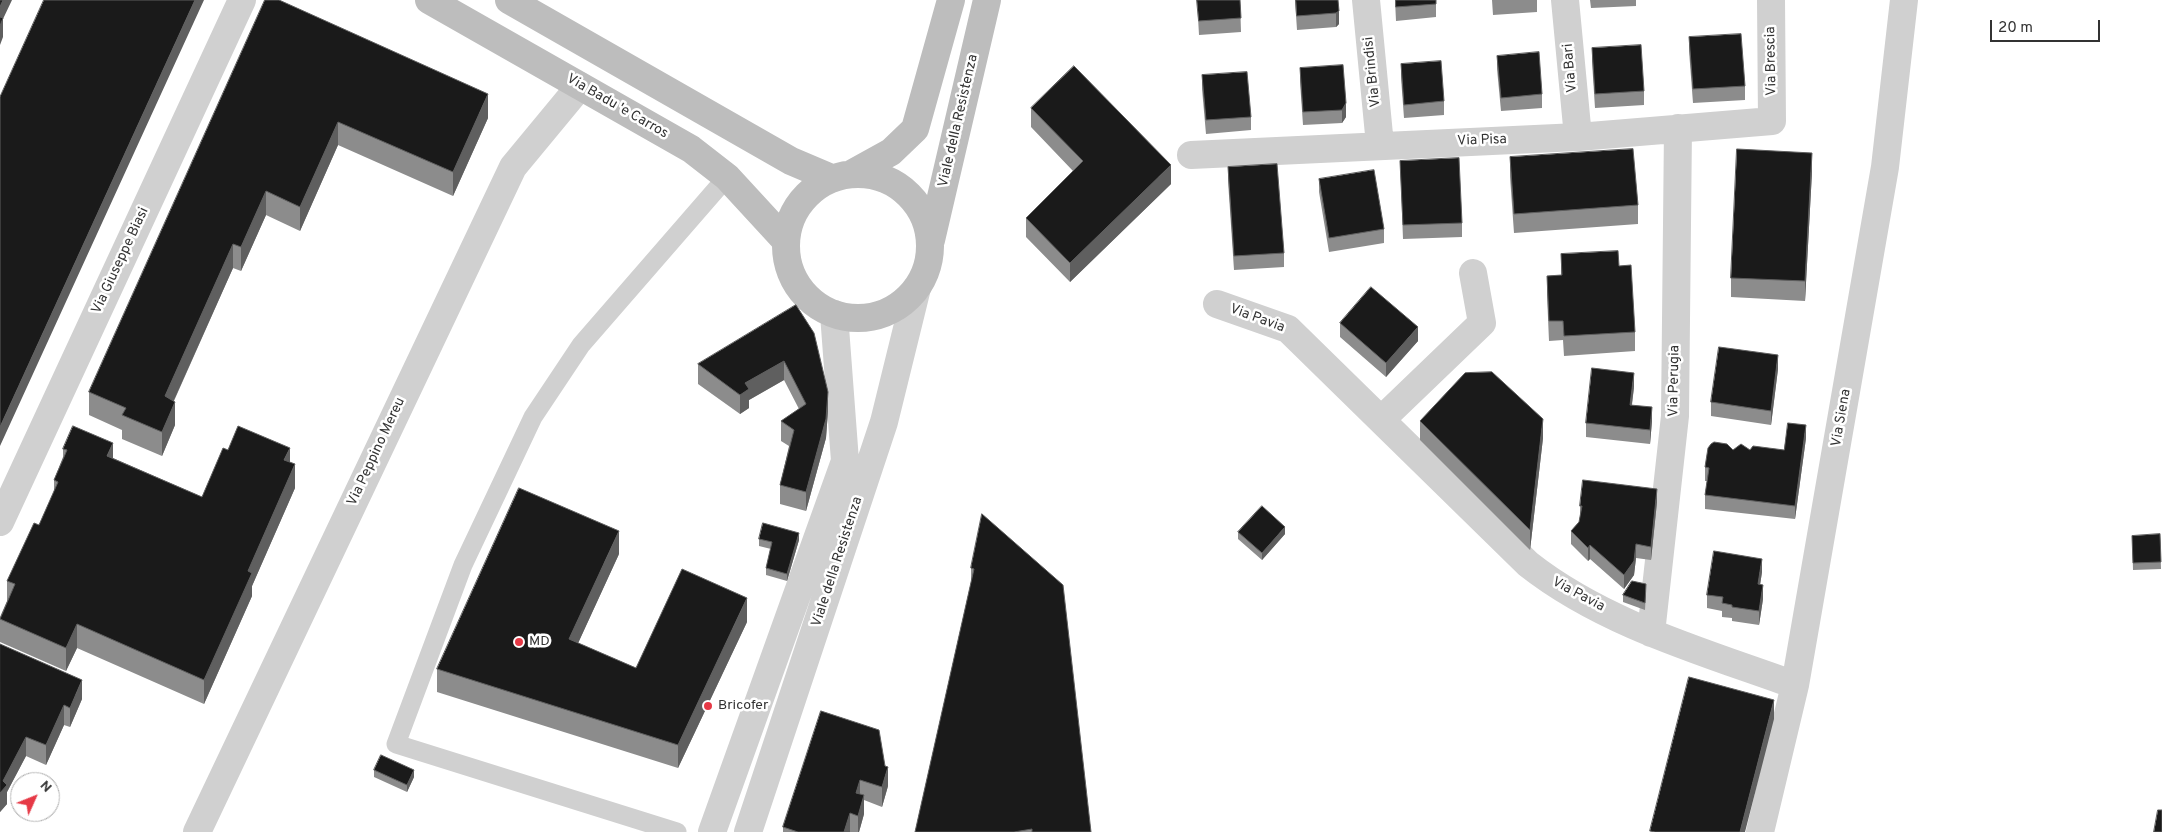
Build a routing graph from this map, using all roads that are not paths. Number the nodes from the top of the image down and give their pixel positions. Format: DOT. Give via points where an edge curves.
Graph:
graph roads {
  1 [pos="242,0"];
  2 [pos="429,0"];
  3 [pos="509,0"];
  4 [pos="951,0"];
  5 [pos="987,0"];
  6 [pos="1366,0"];
  7 [pos="1565,0"];
  8 [pos="1771,0"];
  9 [pos="1904,0"];
  10 [pos="580,86"];
  11 [pos="1772,121"];
  12 [pos="1678,128"];
  13 [pos="1578,136"];
  14 [pos="1380,145"];
  15 [pos="1191,155"];
  16 [pos="842,176"];
  17 [pos="726,177"];
  18 [pos="785,240"];
  19 [pos="931,242"];
  20 [pos="1473,273"];
  21 [pos="918,288"];
  22 [pos="1217,304"];
  23 [pos="834,314"];
  24 [pos="1381,420"];
  25 [pos="0,522"];
  26 [pos="1651,633"];
  27 [pos="1795,685"];
  28 [pos="197,832"];
  29 [pos="677,832"];
  30 [pos="712,832"];
  31 [pos="748,832"];
  32 [pos="1760,832"];
  1 -- 25 [label="street, Via Giuseppe Biasi"];
  2 -- 10 [label="main road, Via Badu 'e Carros"];
  3 -- 16 [label="main road" via="790,161"];
  4 -- 16 [label="main road" via="915,129 891,152"];
  5 -- 19 [label="main road, Viale della Resistenza"];
  6 -- 14 [label="street, Via Brindisi"];
  7 -- 13 [label="street, Via Bari"];
  8 -- 11 [label="street, Via Brescia"];
  9 -- 27 [label="street, Via Siena" via="1885,167"];
  10 -- 17 [label="main road, Via Badu 'e Carros" via="691,149"];
  10 -- 28 [label="street, Via Peppino Mereu" via="513,167"];
  11 -- 12 [label="street, Via Pisa"];
  12 -- 13 [label="street, Via Pisa"];
  12 -- 26 [label="street, Via Perugia" via="1675,416"];
  13 -- 14 [label="street, Via Pisa"];
  14 -- 15 [label="street, Via Pisa"];
  16 -- 18 [label="main road" via="813,188 799,203"];
  16 -- 19 [label="main road" via="876,176 897,184 914,200 926,220"];
  17 -- 18 [label="main road, Via Badu 'e Carros"];
  17 -- 29 [label="lane" via="580,345 534,417 463,565 396,744"];
  18 -- 23 [label="main road" via="787,264 796,286 812,303"];
  19 -- 21 [label="main road" via="928,267"];
  20 -- 24 [label="street" via="1482,323"];
  21 -- 23 [label="main road" via="901,305 880,316 856,319"];
  21 -- 31 [label="street, Viale della Resistenza" via="884,422"];
  22 -- 24 [label="street, Via Pavia" via="1288,329"];
  23 -- 30 [label="street, Viale della Resistenza" via="845,462"];
  24 -- 26 [label="street, Via Pavia" via="1549,581"];
  26 -- 27 [label="street, Via Pavia"];
  27 -- 32 [label="street, Via Siena"];
}
